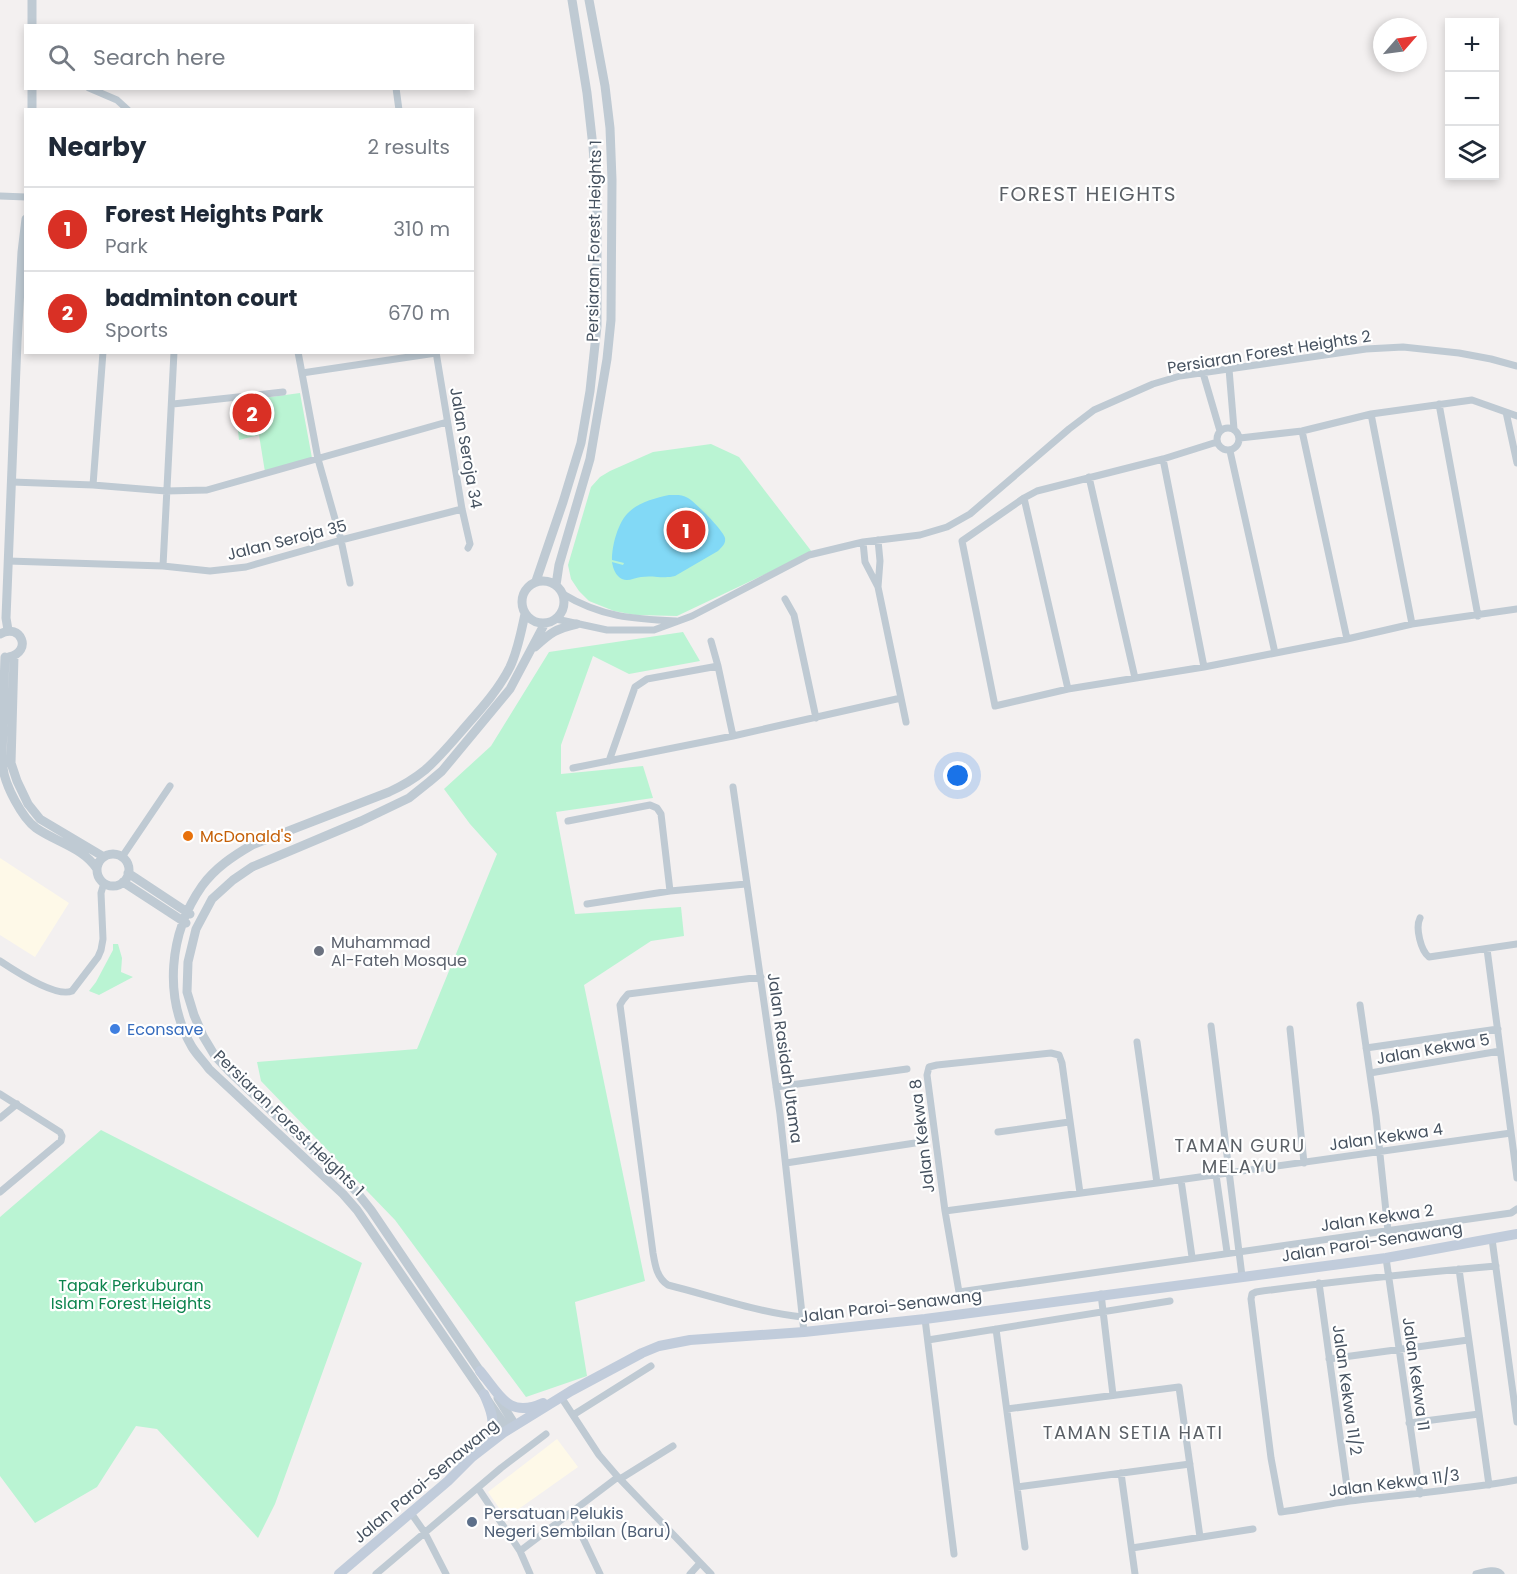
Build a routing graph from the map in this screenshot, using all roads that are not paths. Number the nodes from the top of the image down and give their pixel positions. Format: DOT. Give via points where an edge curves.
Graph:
graph roads {
  1 [pos="32,0"];
  2 [pos="572,0"];
  3 [pos="590,1"];
  4 [pos="32,24"];
  5 [pos="32,90"];
  6 [pos="94,90"];
  7 [pos="396,90"];
  8 [pos="32,108"];
  9 [pos="126,108"];
  10 [pos="399,108"];
  11 [pos="0,196"];
  12 [pos="24,198"];
  13 [pos="24,247"];
  14 [pos="103,354"];
  15 [pos="174,354"];
  16 [pos="298,354"];
  17 [pos="430,354"];
  18 [pos="436,354"];
  19 [pos="1517,366"];
  20 [pos="1229,369"];
  21 [pos="1203,373"];
  22 [pos="302,374"];
  23 [pos="283,392"];
  24 [pos="172,404"];
  25 [pos="1439,404"];
  26 [pos="1506,412"];
  27 [pos="1371,414"];
  28 [pos="1517,416"];
  29 [pos="447,422"];
  30 [pos="1234,429"];
  31 [pos="1220,431"];
  32 [pos="1302,431"];
  33 [pos="1240,438"];
  34 [pos="1217,442"];
  35 [pos="1230,451"];
  36 [pos="318,459"];
  37 [pos="1163,459"];
  38 [pos="1517,463"];
  39 [pos="1089,477"];
  40 [pos="12,482"];
  41 [pos="93,485"];
  42 [pos="166,491"];
  43 [pos="1024,498"];
  44 [pos="462,509"];
  45 [pos="342,540"];
  46 [pos="878,540"];
  47 [pos="863,542"];
  48 [pos="468,548"];
  49 [pos="8,561"];
  50 [pos="163,566"];
  51 [pos="536,581"];
  52 [pos="350,583"];
  53 [pos="556,585"];
  54 [pos="878,587"];
  55 [pos="563,594"];
  56 [pos="785,599"];
  57 [pos="1517,609"];
  58 [pos="525,614"];
  59 [pos="1478,616"];
  60 [pos="556,619"];
  61 [pos="678,621"];
  62 [pos="545,623"];
  63 [pos="577,624"];
  64 [pos="1413,624"];
  65 [pos="4,632"];
  66 [pos="1347,639"];
  67 [pos="711,641"];
  68 [pos="1275,653"];
  69 [pos="7,656"];
  70 [pos="526,658"];
  71 [pos="718,666"];
  72 [pos="1204,667"];
  73 [pos="1135,678"];
  74 [pos="1068,689"];
  75 [pos="901,698"];
  76 [pos="816,718"];
  77 [pos="906,722"];
  78 [pos="733,736"];
  79 [pos="609,761"];
  80 [pos="573,768"];
  81 [pos="170,786"];
  82 [pos="734,787"];
  83 [pos="568,821"];
  84 [pos="104,857"];
  85 [pos="122,857"];
  86 [pos="97,869"];
  87 [pos="128,873"];
  88 [pos="123,882"];
  89 [pos="104,883"];
  90 [pos="746,884"];
  91 [pos="670,891"];
  92 [pos="587,904"];
  93 [pos="185,916"];
  94 [pos="1420,918"];
  95 [pos="198,924"];
  96 [pos="1517,944"];
  97 [pos="1486,949"];
  98 [pos="0,961"];
  99 [pos="761,977"];
  100 [pos="1360,1005"];
  101 [pos="1211,1026"];
  102 [pos="1290,1029"];
  103 [pos="1497,1029"];
  104 [pos="1137,1042"];
  105 [pos="1366,1048"];
  106 [pos="1500,1051"];
  107 [pos="907,1069"];
  108 [pos="1370,1073"];
  109 [pos="776,1087"];
  110 [pos="0,1094"];
  111 [pos="17,1104"];
  112 [pos="0,1118"];
  113 [pos="1069,1122"];
  114 [pos="998,1132"];
  115 [pos="1511,1133"];
  116 [pos="915,1143"];
  117 [pos="1380,1152"];
  118 [pos="786,1163"];
  119 [pos="1304,1163"];
  120 [pos="1228,1173"];
  121 [pos="1216,1175"];
  122 [pos="1517,1178"];
  123 [pos="1181,1180"];
  124 [pos="1157,1184"];
  125 [pos="0,1192"];
  126 [pos="1080,1193"];
  127 [pos="1517,1209"];
  128 [pos="945,1211"];
  129 [pos="1388,1231"];
  130 [pos="1517,1234"];
  131 [pos="1492,1239"];
  132 [pos="1239,1251"];
  133 [pos="1227,1252"];
  134 [pos="1192,1257"];
  135 [pos="1386,1258"];
  136 [pos="1496,1266"];
  137 [pos="1458,1269"];
  138 [pos="1389,1275"];
  139 [pos="1242,1276"];
  140 [pos="1318,1283"];
  141 [pos="959,1292"];
  142 [pos="1101,1294"];
  143 [pos="1170,1300"];
  144 [pos="1103,1311"];
  145 [pos="802,1317"];
  146 [pos="925,1319"];
  147 [pos="996,1329"];
  148 [pos="804,1332"];
  149 [pos="928,1340"];
  150 [pos="1468,1340"];
  151 [pos="1400,1349"];
  152 [pos="1329,1359"];
  153 [pos="651,1366"];
  154 [pos="480,1371"];
  155 [pos="484,1394"];
  156 [pos="566,1394"];
  157 [pos="1113,1395"];
  158 [pos="1007,1409"];
  159 [pos="1479,1414"];
  160 [pos="573,1415"];
  161 [pos="1517,1422"];
  162 [pos="1409,1423"];
  163 [pos="512,1427"];
  164 [pos="546,1434"];
  165 [pos="673,1446"];
  166 [pos="1190,1464"];
  167 [pos="1121,1473"];
  168 [pos="619,1478"];
  169 [pos="1517,1480"];
  170 [pos="448,1481"];
  171 [pos="1489,1485"];
  172 [pos="1017,1487"];
  173 [pos="478,1488"];
  174 [pos="1420,1494"];
  175 [pos="1349,1501"];
  176 [pos="411,1513"];
  177 [pos="571,1513"];
  178 [pos="1253,1529"];
  179 [pos="425,1533"];
  180 [pos="1200,1538"];
  181 [pos="1025,1547"];
  182 [pos="1132,1548"];
  183 [pos="519,1551"];
  184 [pos="954,1554"];
  185 [pos="700,1563"];
  186 [pos="339,1574"];
  187 [pos="376,1574"];
  188 [pos="446,1574"];
  189 [pos="530,1574"];
  190 [pos="600,1574"];
  191 [pos="690,1574"];
  192 [pos="711,1574"];
  193 [pos="1135,1574"];
  194 [pos="1476,1574"];
  195 [pos="1501,1574"];
  1 -- 4 [label="street"];
  2 -- 51 [label="street, Persiaran Forest Heights 1" via="596,178 597,326 581,443"];
  3 -- 53 [label="street, Persiaran Forest Heights 1" via="610,128 611,320 597,427"];
  5 -- 8 [label="street"];
  6 -- 9 [label="street"];
  7 -- 10 [label="street"];
  11 -- 12 [label="street"];
  13 -- 40 [label="street"];
  14 -- 41 [label="street"];
  15 -- 24 [label="street"];
  16 -- 22 [label="street"];
  17 -- 22 [label="street"];
  18 -- 29 [label="street, Jalan Seroja 34"];
  19 -- 20 [label="street, Persiaran Forest Heights 2" via="1459,353 1403,347"];
  20 -- 21 [label="street, Persiaran Forest Heights 2"];
  20 -- 30 [label="street"];
  21 -- 31 [label="street"];
  21 -- 46 [label="street, Persiaran Forest Heights 2" via="1152,384 1094,410 970,514 947,527"];
  22 -- 36 [label="street"];
  23 -- 24 [label="street"];
  24 -- 42 [label="street"];
  25 -- 26 [label="street" via="1472,400"];
  25 -- 27 [label="street"];
  25 -- 59 [label="street"];
  26 -- 28 [label="street"];
  26 -- 38 [label="street"];
  27 -- 32 [label="street"];
  27 -- 64 [label="street"];
  29 -- 36 [label="street"];
  29 -- 44 [label="street, Jalan Seroja 34"];
  30 -- 31 [label="street"];
  30 -- 33 [label="street"];
  31 -- 34 [label="street"];
  32 -- 33 [label="street"];
  32 -- 66 [label="street"];
  33 -- 35 [label="street" via="1239,445"];
  34 -- 35 [label="street"];
  34 -- 37 [label="street"];
  35 -- 68 [label="street"];
  36 -- 42 [label="street" via="207,490"];
  36 -- 45 [label="street"];
  37 -- 39 [label="street"];
  37 -- 72 [label="street"];
  39 -- 43 [label="street"];
  39 -- 73 [label="street"];
  40 -- 41 [label="street"];
  40 -- 49 [label="street"];
  41 -- 42 [label="street"];
  42 -- 50 [label="street"];
  43 -- 74 [label="street"];
  43 -- 74 [label="street" via="962,541 995,706"];
  44 -- 45 [label="street, Jalan Seroja 35"];
  44 -- 48 [label="street, Jalan Seroja 34"];
  45 -- 50 [label="street, Jalan Seroja 35" via="246,567 210,571"];
  45 -- 52 [label="street"];
  46 -- 47 [label="street, Persiaran Forest Heights 2"];
  46 -- 54 [label="street"];
  47 -- 54 [label="street" via="865,562"];
  47 -- 61 [label="street, Persiaran Forest Heights 2" via="809,555"];
  49 -- 50 [label="street, Jalan Seroja 35"];
  49 -- 65 [label="street"];
  51 -- 53 [label="street" via="547,580"];
  51 -- 58 [label="street" via="522,597"];
  53 -- 55 [label="street"];
  54 -- 75 [label="street"];
  55 -- 60 [label="street" via="563,611"];
  55 -- 61 [label="street" via="581,605 610,614"];
  56 -- 76 [label="street" via="794,615"];
  57 -- 59 [label="street"];
  58 -- 62 [label="street"];
  58 -- 93 [label="street, Persiaran Forest Heights 1" via="518,646 501,683 423,771 389,792 272,836 235,855 203,885"];
  59 -- 64 [label="street"];
  60 -- 62 [label="street"];
  60 -- 63 [label="street, Persiaran Forest Heights 2"];
  61 -- 63 [label="street, Persiaran Forest Heights 2" via="654,630 607,630"];
  62 -- 70 [label="street, Persiaran Forest Heights 1"];
  63 -- 70 [label="street" via="550,633"];
  64 -- 66 [label="street"];
  65 -- 69 [label="street" via="16,632 22,643 21,651"];
  66 -- 68 [label="street"];
  67 -- 71 [label="street"];
  68 -- 72 [label="street"];
  69 -- 84 [label="street" via="11,763 28,804 40,819"];
  69 -- 86 [label="street" via="2,751 8,785 31,824 88,857"];
  70 -- 95 [label="street, Persiaran Forest Heights 1" via="496,706 429,782 409,798 362,821 252,867 212,899"];
  71 -- 78 [label="street"];
  71 -- 79 [label="street" via="640,682"];
  72 -- 73 [label="street"];
  73 -- 74 [label="street"];
  75 -- 76 [label="street"];
  75 -- 77 [label="street"];
  76 -- 78 [label="street"];
  78 -- 79 [label="street"];
  79 -- 80 [label="street"];
  81 -- 85 [label="street"];
  82 -- 90 [label="street, Jalan Rasidah Utama"];
  83 -- 91 [label="street" via="650,805 657,808 661,814"];
  84 -- 85 [label="street"];
  84 -- 86 [label="street"];
  85 -- 87 [label="street" via="128,864"];
  86 -- 89 [label="street"];
  87 -- 88 [label="street"];
  87 -- 93 [label="street"];
  88 -- 89 [label="street" via="114,886"];
  88 -- 93 [label="street"];
  89 -- 98 [label="street" via="101,950 72,991 51,989"];
  90 -- 91 [label="street"];
  90 -- 99 [label="street, Jalan Rasidah Utama"];
  91 -- 92 [label="street"];
  93 -- 95 [label="street"];
  93 -- 155 [label="street, Persiaran Forest Heights 1" via="175,947 173,986 181,1022 193,1047 209,1069 357,1210"];
  94 -- 97 [label="street" via="1422,947 1429,957"];
  95 -- 154 [label="street, Persiaran Forest Heights 1" via="188,962 187,992 215,1056 355,1190"];
  96 -- 97 [label="street"];
  97 -- 103 [label="street"];
  99 -- 109 [label="street, Jalan Rasidah Utama"];
  99 -- 145 [label="street" via="628,994 620,1005 653,1253 662,1281 743,1306"];
  100 -- 105 [label="street"];
  101 -- 120 [label="street"];
  102 -- 119 [label="street"];
  103 -- 105 [label="street"];
  103 -- 106 [label="street"];
  104 -- 124 [label="street"];
  105 -- 108 [label="street"];
  106 -- 108 [label="street, Jalan Kekwa 5"];
  106 -- 115 [label="street"];
  107 -- 109 [label="street"];
  108 -- 117 [label="street"];
  109 -- 118 [label="street, Jalan Rasidah Utama"];
  110 -- 111 [label="street"];
  111 -- 112 [label="street"];
  111 -- 125 [label="street" via="60,1132 62,1138"];
  113 -- 114 [label="street"];
  113 -- 126 [label="street, Jalan Kekwa 8"];
  113 -- 128 [label="street, Jalan Kekwa 8" via="1059,1056 1051,1053 929,1067"];
  115 -- 117 [label="street, Jalan Kekwa 4"];
  115 -- 122 [label="street"];
  116 -- 118 [label="street"];
  117 -- 119 [label="street, Jalan Kekwa 4"];
  117 -- 129 [label="street"];
  118 -- 145 [label="street, Jalan Rasidah Utama"];
  119 -- 120 [label="street, Jalan Kekwa 4"];
  120 -- 121 [label="street, Jalan Kekwa 4"];
  120 -- 132 [label="street"];
  121 -- 123 [label="street, Jalan Kekwa 4"];
  121 -- 133 [label="street"];
  123 -- 124 [label="street, Jalan Kekwa 4"];
  123 -- 134 [label="street"];
  124 -- 126 [label="street, Jalan Kekwa 4"];
  126 -- 128 [label="street, Jalan Kekwa 4"];
  127 -- 129 [label="street, Jalan Kekwa 2"];
  128 -- 141 [label="street, Jalan Kekwa 8"];
  129 -- 132 [label="street, Jalan Kekwa 2"];
  130 -- 131 [label="main road, Jalan Paroi-Senawang"];
  131 -- 135 [label="main road, Jalan Paroi-Senawang"];
  131 -- 136 [label="street"];
  132 -- 133 [label="street, Jalan Kekwa 2"];
  132 -- 139 [label="street"];
  133 -- 134 [label="street, Jalan Kekwa 2"];
  134 -- 141 [label="street, Jalan Kekwa 2"];
  135 -- 138 [label="street, Jalan Kekwa 11"];
  135 -- 139 [label="main road, Jalan Paroi-Senawang"];
  136 -- 137 [label="street"];
  136 -- 161 [label="street"];
  137 -- 138 [label="street"];
  137 -- 150 [label="street"];
  138 -- 140 [label="street"];
  138 -- 151 [label="street, Jalan Kekwa 11"];
  139 -- 142 [label="main road, Jalan Paroi-Senawang"];
  140 -- 152 [label="street, Jalan Kekwa 11/2"];
  140 -- 175 [label="street, Jalan Kekwa 11/3" via="1252,1294 1271,1458 1281,1512"];
  142 -- 144 [label="street"];
  142 -- 146 [label="main road, Jalan Paroi-Senawang"];
  143 -- 144 [label="street"];
  144 -- 147 [label="street"];
  144 -- 157 [label="street"];
  145 -- 148 [label="street, Jalan Rasidah Utama"];
  146 -- 148 [label="main road, Jalan Paroi-Senawang"];
  146 -- 149 [label="street"];
  147 -- 149 [label="street"];
  147 -- 158 [label="street"];
  148 -- 156 [label="main road, Jalan Paroi-Senawang" via="659,1346"];
  149 -- 184 [label="street"];
  150 -- 151 [label="street"];
  150 -- 159 [label="street"];
  151 -- 152 [label="street"];
  151 -- 162 [label="street, Jalan Kekwa 11"];
  152 -- 175 [label="street, Jalan Kekwa 11/2"];
  153 -- 160 [label="street"];
  154 -- 156 [label="main road" via="513,1408 536,1406"];
  154 -- 163 [label="street, Persiaran Forest Heights 1"];
  155 -- 163 [label="street, Persiaran Forest Heights 1"];
  155 -- 170 [label="main road" via="492,1418 491,1429 458,1464"];
  156 -- 160 [label="street"];
  156 -- 163 [label="main road, Jalan Paroi-Senawang"];
  157 -- 158 [label="street"];
  157 -- 166 [label="street" via="1179,1387"];
  158 -- 172 [label="street"];
  159 -- 162 [label="street"];
  159 -- 171 [label="street"];
  160 -- 168 [label="street"];
  162 -- 174 [label="street, Jalan Kekwa 11"];
  163 -- 170 [label="main road, Jalan Paroi-Senawang"];
  164 -- 173 [label="street"];
  165 -- 168 [label="street"];
  166 -- 167 [label="street"];
  166 -- 180 [label="street"];
  167 -- 172 [label="street"];
  167 -- 182 [label="street"];
  168 -- 177 [label="street"];
  168 -- 185 [label="street"];
  169 -- 171 [label="street, Jalan Kekwa 11/3"];
  170 -- 176 [label="main road, Jalan Paroi-Senawang"];
  171 -- 174 [label="street, Jalan Kekwa 11/3"];
  172 -- 181 [label="street"];
  173 -- 179 [label="street"];
  173 -- 183 [label="street"];
  174 -- 175 [label="street, Jalan Kekwa 11/3"];
  176 -- 179 [label="street"];
  176 -- 186 [label="main road, Jalan Paroi-Senawang"];
  177 -- 183 [label="street"];
  177 -- 190 [label="street"];
  178 -- 180 [label="street"];
  179 -- 187 [label="street"];
  179 -- 188 [label="street"];
  180 -- 182 [label="street"];
  182 -- 193 [label="street"];
  183 -- 189 [label="street"];
  185 -- 191 [label="street"];
  185 -- 192 [label="street"];
  194 -- 195 [label="street"];
}
